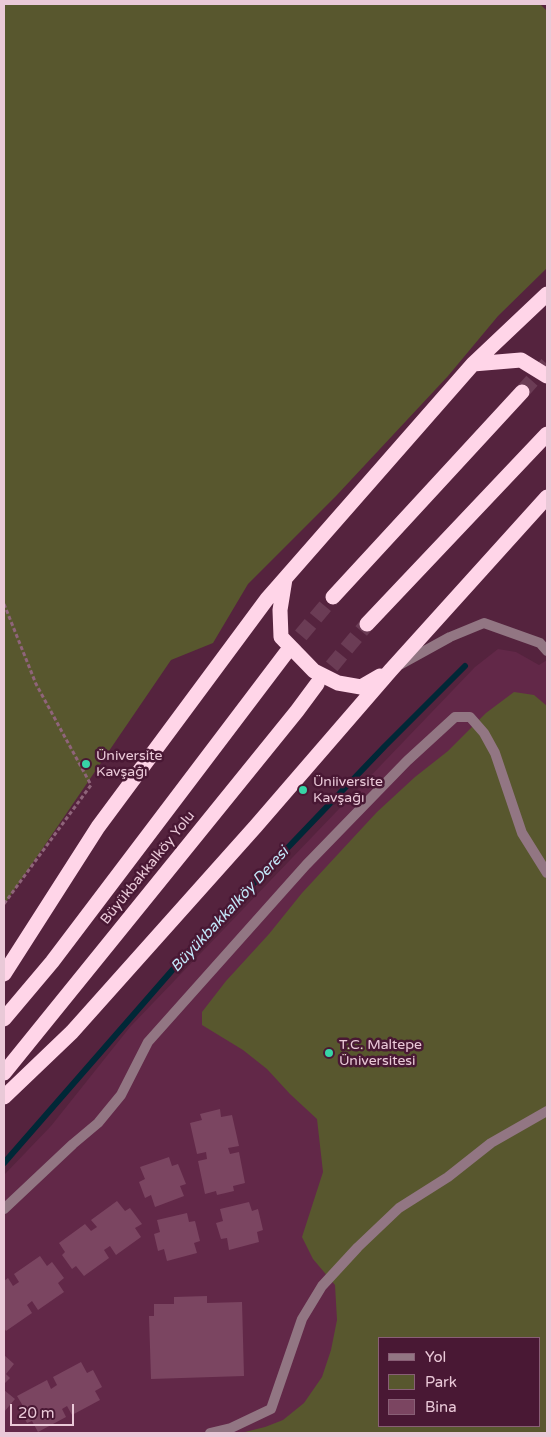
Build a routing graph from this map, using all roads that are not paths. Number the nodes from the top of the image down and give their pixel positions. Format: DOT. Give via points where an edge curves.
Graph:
graph roads {
  1 [pos="547,294"];
  2 [pos="473,364"];
  3 [pos="547,376"];
  4 [pos="522,392"];
  5 [pos="547,434"];
  6 [pos="547,497"];
  7 [pos="285,579"];
  8 [pos="333,597"];
  9 [pos="367,624"];
  10 [pos="547,651"];
  11 [pos="286,653"];
  12 [pos="390,671"];
  13 [pos="317,684"];
  14 [pos="547,873"];
  15 [pos="4,974"];
  16 [pos="4,1019"];
  17 [pos="4,1072"];
  18 [pos="4,1097"];
  19 [pos="547,1111"];
  20 [pos="4,1210"];
  21 [pos="210,1433"];
  1 -- 2 [label="highway"];
  2 -- 3 [label="highway" via="521,360"];
  2 -- 7 [label="highway"];
  4 -- 8 [label="highway"];
  5 -- 9 [label="highway"];
  6 -- 12 [label="highway"];
  7 -- 12 [label="highway" via="280,610 281,636 314,671 338,683 360,687"];
  7 -- 15 [label="highway" via="98,827"];
  10 -- 12 [label="street" via="540,642 484,622 450,636"];
  11 -- 16 [label="highway, Büyükbakkalköy Yolu" via="52,962"];
  12 -- 18 [label="highway" via="72,1032"];
  13 -- 17 [label="highway, Büyükbakkalköy Yolu"];
  14 -- 20 [label="street" via="522,834 495,754 484,733 470,717 455,717 407,761 306,865 186,998 148,1042 121,1095 98,1123"];
  19 -- 21 [label="street" via="491,1144 448,1177 399,1208 358,1247 322,1286 302,1319 271,1409 231,1428"];
}
